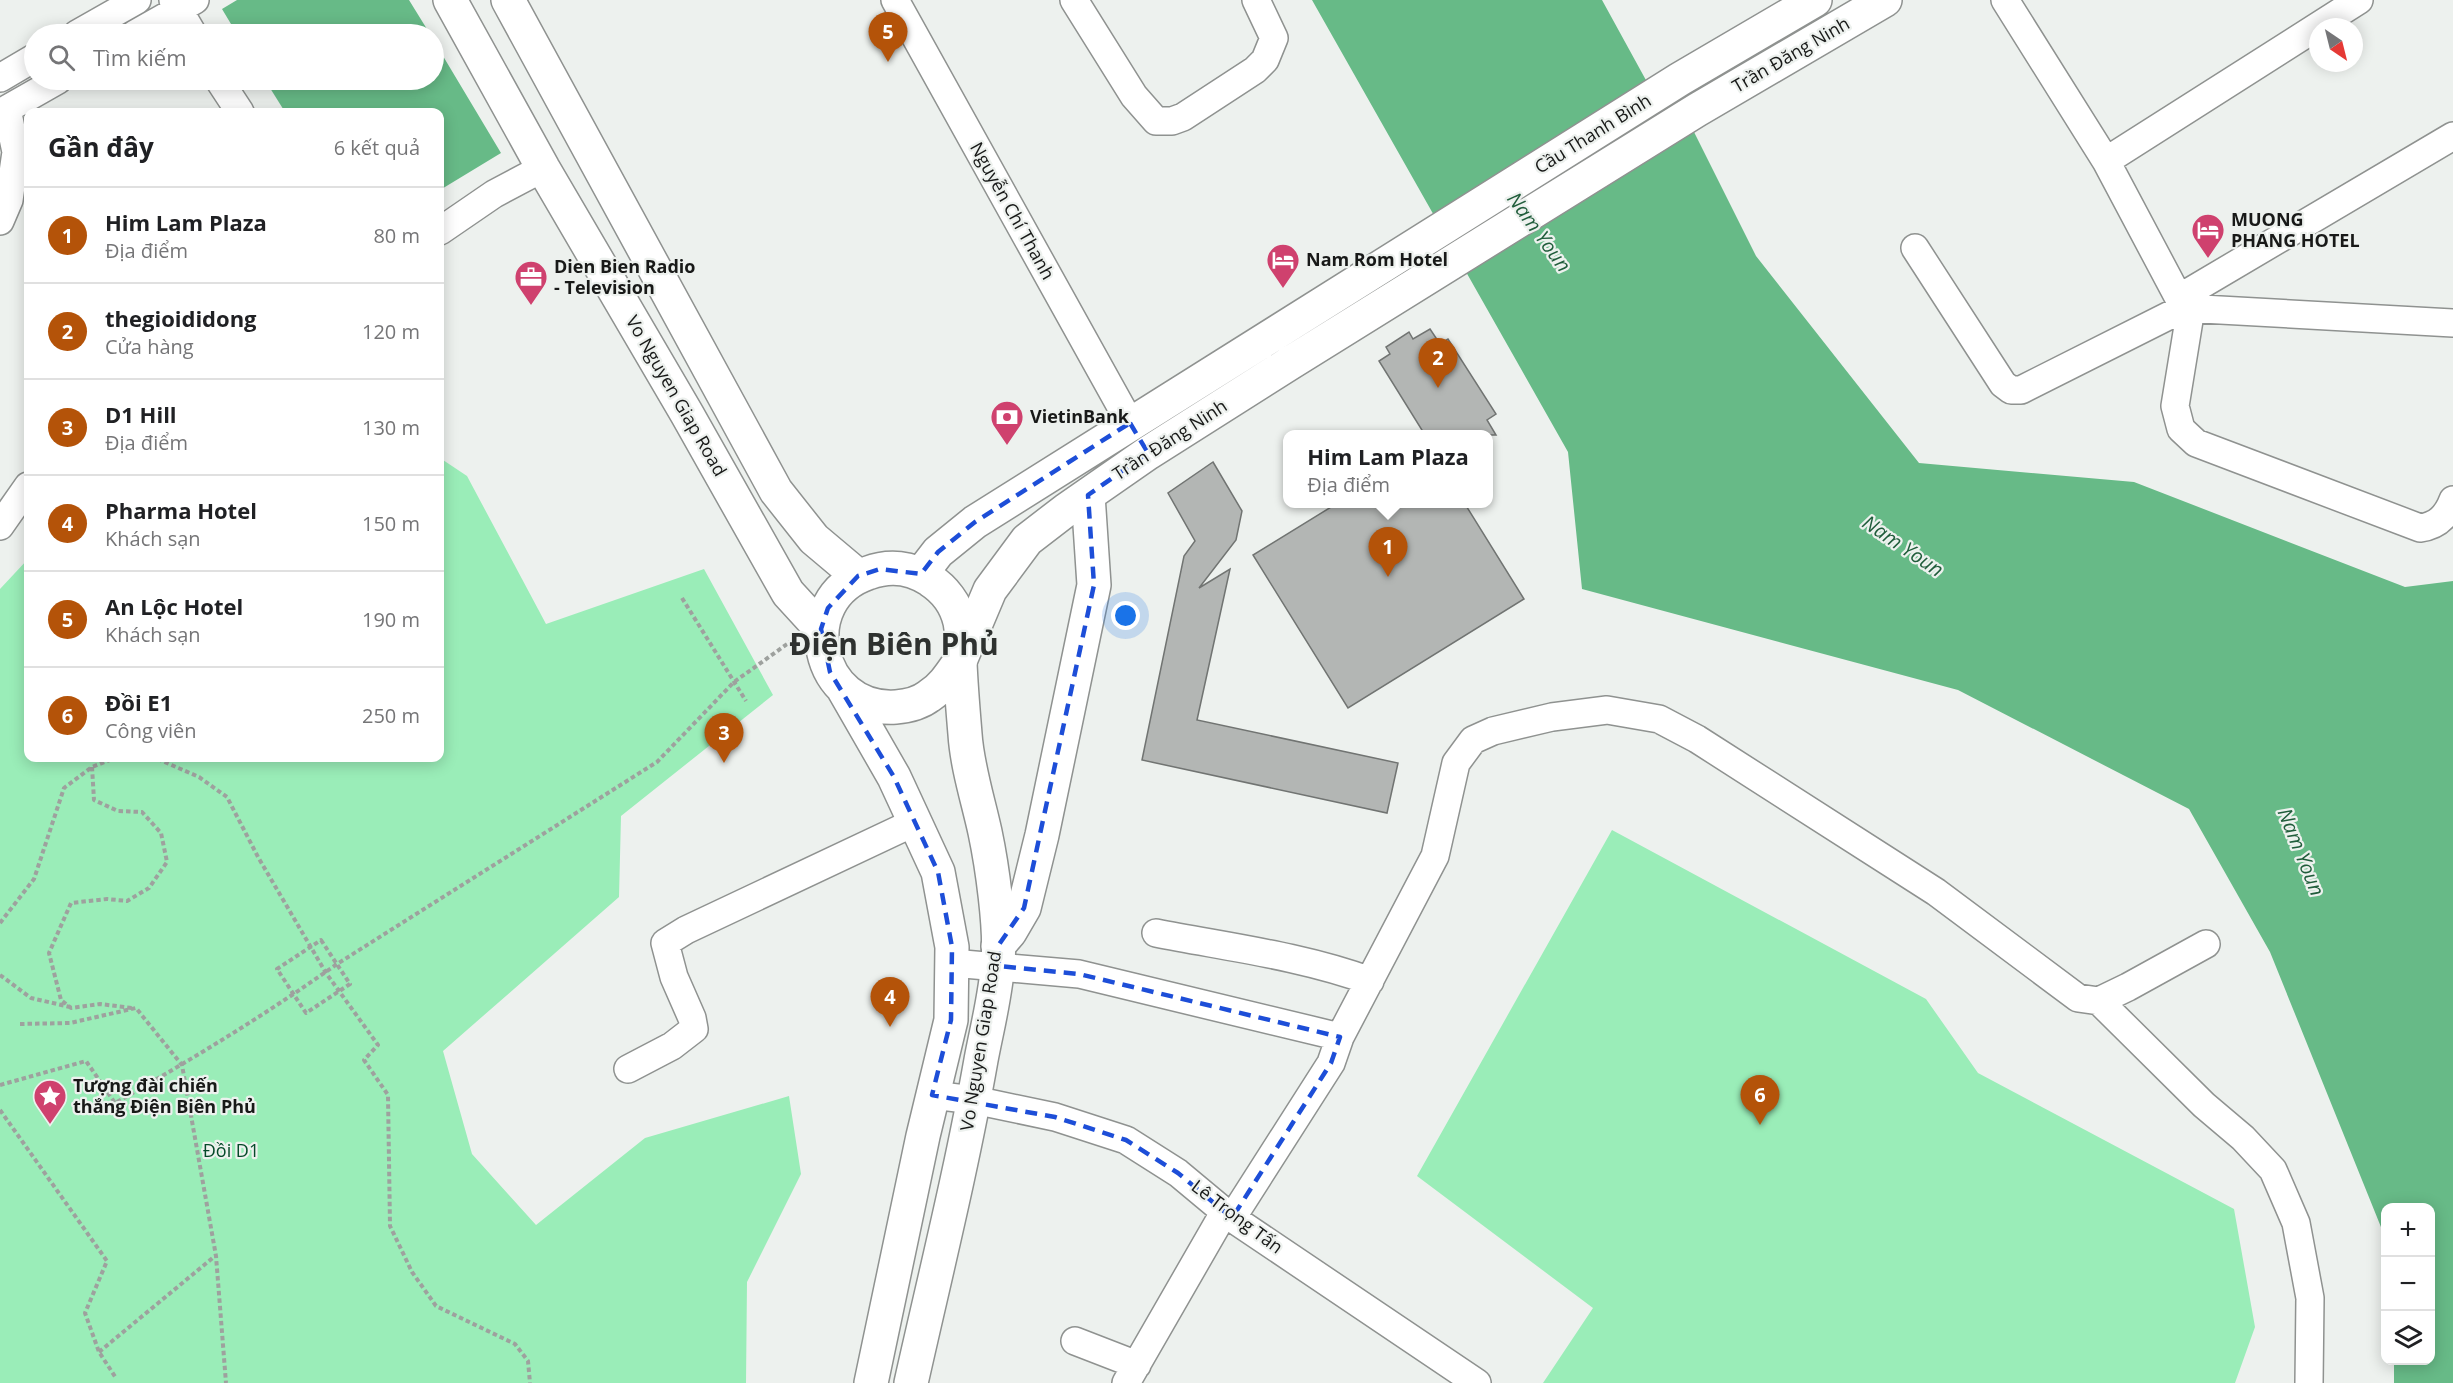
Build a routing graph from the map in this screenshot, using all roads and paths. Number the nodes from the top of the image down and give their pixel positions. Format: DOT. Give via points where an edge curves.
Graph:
graph roads {
  1 [pos="137,0"];
  2 [pos="450,0"];
  3 [pos="508,0"];
  4 [pos="895,0"];
  5 [pos="1074,0"];
  6 [pos="1256,0"];
  7 [pos="1815,0"];
  8 [pos="1885,0"];
  9 [pos="2005,0"];
  10 [pos="2359,0"];
  11 [pos="182,3"];
  12 [pos="95,24"];
  13 [pos="150,24"];
  14 [pos="189,24"];
  15 [pos="24,64"];
  16 [pos="0,78"];
  17 [pos="1680,79"];
  18 [pos="41,90"];
  19 [pos="226,90"];
  20 [pos="237,108"];
  21 [pos="1697,110"];
  22 [pos="4,111"];
  23 [pos="2453,136"];
  24 [pos="2106,161"];
  25 [pos="543,168"];
  26 [pos="0,221"];
  27 [pos="444,228"];
  28 [pos="1415,245"];
  29 [pos="1915,248"];
  30 [pos="1435,273"];
  31 [pos="2185,305"];
  32 [pos="2453,323"];
  33 [pos="1130,423"];
  34 [pos="1148,453"];
  35 [pos="24,492"];
  36 [pos="1088,495"];
  37 [pos="2453,500"];
  38 [pos="0,526"];
  39 [pos="921,574"];
  40 [pos="858,576"];
  41 [pos="682,598"];
  42 [pos="821,629"];
  43 [pos="790,642"];
  44 [pos="960,661"];
  45 [pos="734,682"];
  46 [pos="844,690"];
  47 [pos="746,701"];
  48 [pos="105,762"];
  49 [pos="165,762"];
  50 [pos="92,767"];
  51 [pos="915,822"];
  52 [pos="0,923"];
  53 [pos="1156,933"];
  54 [pos="2206,944"];
  55 [pos="998,956"];
  56 [pos="952,963"];
  57 [pos="337,964"];
  58 [pos="326,973"];
  59 [pos="0,975"];
  60 [pos="1370,981"];
  61 [pos="294,995"];
  62 [pos="2099,1001"];
  63 [pos="71,1008"];
  64 [pos="136,1008"];
  65 [pos="20,1024"];
  66 [pos="1340,1037"];
  67 [pos="182,1065"];
  68 [pos="628,1069"];
  69 [pos="0,1085"];
  70 [pos="932,1095"];
  71 [pos="974,1100"];
  72 [pos="0,1110"];
  73 [pos="1229,1215"];
  74 [pos="216,1256"];
  75 [pos="1075,1341"];
  76 [pos="99,1352"];
  77 [pos="1132,1374"];
  78 [pos="116,1378"];
  79 [pos="226,1383"];
  80 [pos="530,1383"];
  81 [pos="871,1383"];
  82 [pos="911,1383"];
  83 [pos="1478,1383"];
  84 [pos="2309,1383"];
  1 -- 12 [label="street"];
  2 -- 25 [label="main road, Vo Nguyen Giap Road"];
  3 -- 40 [label="main road" via="776,491 814,539"];
  4 -- 33 [label="street, Nguyễn Chí Thanh"];
  5 -- 6 [label="street" via="1134,96 1156,121 1183,117 1256,70 1265,60 1274,38"];
  7 -- 17 [label="main road, Trần Đăng Ninh"];
  8 -- 21 [label="main road, Trần Đăng Ninh"];
  9 -- 24 [label="street"];
  10 -- 24 [label="street"];
  11 -- 13 [label="street"];
  11 -- 14 [label="street"];
  15 -- 16 [label="street"];
  17 -- 28 [label="main road, Cầu Thanh Bình"];
  18 -- 22 [label="street"];
  19 -- 20 [label="street"];
  21 -- 30 [label="main road, Cầu Thanh Bình"];
  22 -- 26 [label="street" via="16,152 9,200"];
  23 -- 31 [label="street"];
  24 -- 31 [label="street"];
  25 -- 27 [label="street" via="494,194"];
  25 -- 42 [label="main road, Vo Nguyen Giap Road" via="788,593"];
  28 -- 33 [label="main road, Trần Đăng Ninh"];
  29 -- 31 [label="street" via="2003,384 2011,390 2021,390"];
  30 -- 34 [label="main road, Trần Đăng Ninh"];
  31 -- 32 [label="street"];
  31 -- 37 [label="street" via="2175,406 2181,429 2196,443 2420,528 2440,521"];
  33 -- 34 [label="main road"];
  33 -- 39 [label="main road, Trần Đăng Ninh" via="975,522 938,552"];
  34 -- 36 [label="main road, Trần Đăng Ninh"];
  35 -- 38 [label="street"];
  36 -- 44 [label="main road, Trần Đăng Ninh" via="1027,540 990,590"];
  36 -- 55 [label="main road" via="1094,585 1024,908"];
  39 -- 40 [label="main road" via="901,568"];
  39 -- 44 [label="main road" via="939,586 952,602 960,622"];
  40 -- 42 [label="main road" via="840,590"];
  41 -- 45 [label="path"];
  42 -- 46 [label="main road" via="822,651 830,672"];
  43 -- 45 [label="path"];
  44 -- 46 [label="main road" via="928,698 907,706 884,708 863,702"];
  44 -- 55 [label="main road, Vo Nguyen Giap Road" via="965,739 987,838"];
  45 -- 47 [label="path"];
  45 -- 57 [label="path" via="657,762"];
  46 -- 51 [label="main road, Vo Nguyen Giap Road"];
  48 -- 50 [label="path"];
  49 -- 58 [label="path" via="199,777 227,797"];
  50 -- 52 [label="path" via="64,788 34,879"];
  50 -- 63 [label="path" via="94,800 118,811 142,812 161,833 167,862 149,888 127,901 71,903 49,953 61,1000"];
  51 -- 56 [label="main road, Vo Nguyen Giap Road" via="938,872"];
  51 -- 68 [label="street" via="665,943 694,1029 672,1046"];
  53 -- 60 [label="street" via="1305,962"];
  54 -- 62 [label="street"];
  55 -- 56 [label="street"];
  55 -- 66 [label="street"];
  55 -- 71 [label="main road, Vo Nguyen Giap Road"];
  56 -- 70 [label="main road, Vo Nguyen Giap Road" via="951,1020"];
  57 -- 58 [label="path"];
  57 -- 61 [label="path" via="350,984 306,1013"];
  57 -- 61 [label="path" via="321,940 277,969"];
  58 -- 61 [label="path"];
  58 -- 80 [label="path" via="378,1045 364,1060 388,1095 390,1226 412,1272 436,1306 515,1344 528,1361"];
  59 -- 63 [label="path" via="31,998"];
  60 -- 62 [label="street" via="1435,856 1456,763 1473,740 1493,731 1552,717 1607,710 1659,719 1697,740 1936,892 2078,998"];
  60 -- 66 [label="street"];
  61 -- 67 [label="path"];
  62 -- 84 [label="street" via="2273,1170 2296,1223 2310,1298"];
  63 -- 64 [label="path" via="100,1004"];
  64 -- 65 [label="path" via="70,1023"];
  64 -- 67 [label="path"];
  66 -- 73 [label="street" via="1331,1063"];
  67 -- 69 [label="path" via="115,1103 86,1061"];
  67 -- 74 [label="path"];
  70 -- 71 [label="street, Lê Trọng Tấn"];
  70 -- 81 [label="main road, Vo Nguyen Giap Road"];
  71 -- 73 [label="street, Lê Trọng Tấn" via="1055,1117 1126,1140 1178,1173"];
  71 -- 82 [label="main road, Vo Nguyen Giap Road"];
  72 -- 76 [label="path" via="107,1260 85,1312"];
  73 -- 77 [label="street"];
  73 -- 83 [label="street, Lê Trọng Tấn"];
  74 -- 76 [label="path"];
  74 -- 79 [label="path"];
  75 -- 77 [label="street"];
  76 -- 78 [label="path"];
}
